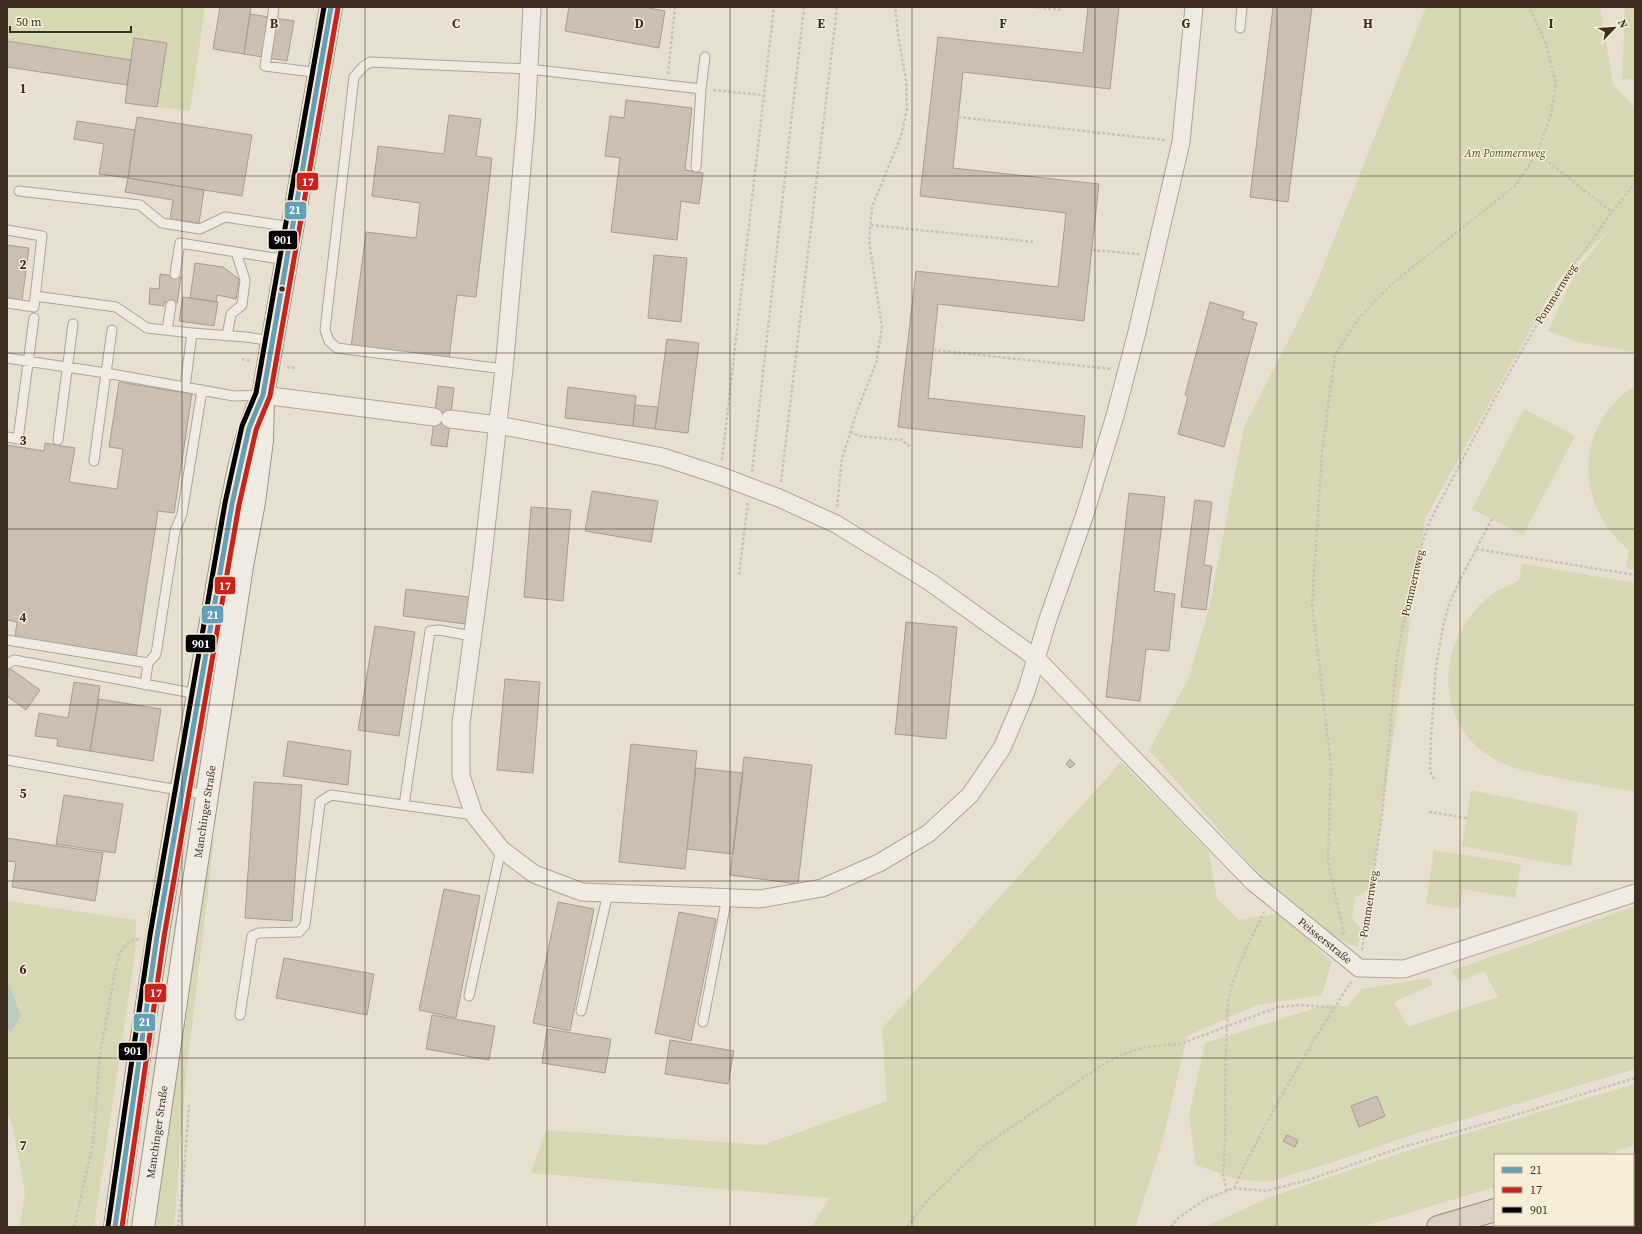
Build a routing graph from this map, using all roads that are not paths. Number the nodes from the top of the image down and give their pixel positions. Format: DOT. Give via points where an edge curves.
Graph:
graph roads {
  1 [pos="274,7"];
  2 [pos="331,7"];
  3 [pos="532,7"];
  4 [pos="1194,7"];
  5 [pos="1242,7"];
  6 [pos="1240,28"];
  7 [pos="705,56"];
  8 [pos="529,69"];
  9 [pos="320,73"];
  10 [pos="701,89"];
  11 [pos="696,166"];
  12 [pos="19,191"];
  13 [pos="292,227"];
  14 [pos="7,230"];
  15 [pos="236,252"];
  16 [pos="286,260"];
  17 [pos="175,274"];
  18 [pos="35,296"];
  19 [pos="7,303"];
  20 [pos="171,305"];
  21 [pos="34,318"];
  22 [pos="73,324"];
  23 [pos="112,330"];
  24 [pos="167,330"];
  25 [pos="192,333"];
  26 [pos="227,336"];
  27 [pos="273,341"];
  28 [pos="7,358"];
  29 [pos="28,361"];
  30 [pos="67,367"];
  31 [pos="504,369"];
  32 [pos="106,373"];
  33 [pos="186,387"];
  34 [pos="202,390"];
  35 [pos="263,395"];
  36 [pos="498,425"];
  37 [pos="7,437"];
  38 [pos="58,440"];
  39 [pos="94,461"];
  40 [pos="472,636"];
  41 [pos="7,640"];
  42 [pos="1036,658"];
  43 [pos="148,663"];
  44 [pos="7,664"];
  45 [pos="145,685"];
  46 [pos="198,694"];
  47 [pos="7,760"];
  48 [pos="182,790"];
  49 [pos="207,795"];
  50 [pos="404,805"];
  51 [pos="474,815"];
  52 [pos="501,849"];
  53 [pos="608,893"];
  54 [pos="1635,893"];
  55 [pos="727,897"];
  56 [pos="469,996"];
  57 [pos="581,1011"];
  58 [pos="240,1015"];
  59 [pos="702,1022"];
  60 [pos="1494,1210"];
  61 [pos="115,1227"];
  62 [pos="143,1227"];
  63 [pos="1438,1227"];
  1 -- 9 [label="lane" via="265,66"];
  2 -- 9 [label="main road, Manchinger Straße"];
  3 -- 8 [label="street"];
  4 -- 42 [label="street" via="1181,142 1156,256 1127,370 1085,514"];
  5 -- 6 [label="lane"];
  7 -- 10 [label="lane"];
  8 -- 10 [label="lane"];
  8 -- 31 [label="street"];
  8 -- 31 [label="lane" via="370,62 354,77 325,330 329,341 336,348"];
  9 -- 13 [label="main road, Manchinger Straße"];
  10 -- 11 [label="lane"];
  12 -- 13 [label="lane" via="140,205 162,223 200,229 224,217"];
  13 -- 16 [label="main road, Manchinger Straße"];
  14 -- 18 [label="lane" via="42,236"];
  15 -- 16 [label="lane"];
  15 -- 17 [label="lane" via="180,243"];
  15 -- 26 [label="lane" via="245,280 242,305 231,314"];
  16 -- 27 [label="main road, Manchinger Straße"];
  18 -- 19 [label="lane" via="34,307"];
  18 -- 24 [label="lane" via="116,307 146,328"];
  20 -- 24 [label="lane"];
  21 -- 29 [label="lane"];
  22 -- 30 [label="lane"];
  23 -- 32 [label="lane"];
  24 -- 25 [label="lane"];
  25 -- 26 [label="lane"];
  25 -- 33 [label="lane"];
  26 -- 27 [label="lane"];
  27 -- 35 [label="main road, Manchinger Straße"];
  28 -- 29 [label="lane"];
  29 -- 30 [label="lane"];
  29 -- 37 [label="lane" via="18,439"];
  30 -- 32 [label="lane"];
  30 -- 38 [label="lane"];
  31 -- 36 [label="street"];
  32 -- 33 [label="lane"];
  32 -- 39 [label="lane"];
  33 -- 34 [label="lane"];
  34 -- 35 [label="lane" via="234,396"];
  34 -- 43 [label="lane" via="182,514 175,531 156,654"];
  35 -- 36 [label="street, Peisserstraße"];
  35 -- 46 [label="main road, Manchinger Straße" via="243,450"];
  35 -- 49 [label="main road, Manchinger Straße" via="262,440 254,502"];
  36 -- 40 [label="street"];
  36 -- 42 [label="street, Peisserstraße" via="663,457 779,498 836,524 930,582"];
  40 -- 50 [label="lane" via="439,630 430,632"];
  40 -- 51 [label="street" via="461,723 461,753 462,776"];
  41 -- 43 [label="lane"];
  42 -- 54 [label="street, Peisserstraße" via="1253,882 1355,965 1404,969"];
  42 -- 55 [label="street" via="1026,692 1002,748 970,795 929,833 879,863 822,888 760,899"];
  43 -- 45 [label="lane"];
  44 -- 45 [label="lane" via="14,660"];
  45 -- 46 [label="lane"];
  46 -- 48 [label="main road, Manchinger Straße"];
  47 -- 48 [label="lane"];
  48 -- 49 [label="lane"];
  48 -- 61 [label="main road, Manchinger Straße" via="157,936"];
  49 -- 62 [label="main road, Manchinger Straße"];
  50 -- 51 [label="lane"];
  50 -- 58 [label="lane" via="331,795 320,802 305,925 299,932 259,933 252,936"];
  51 -- 52 [label="street"];
  52 -- 53 [label="street" via="534,874 582,892"];
  52 -- 56 [label="lane"];
  53 -- 55 [label="street"];
  53 -- 57 [label="lane"];
  55 -- 59 [label="lane"];
  60 -- 63 [label="highway"];
}
